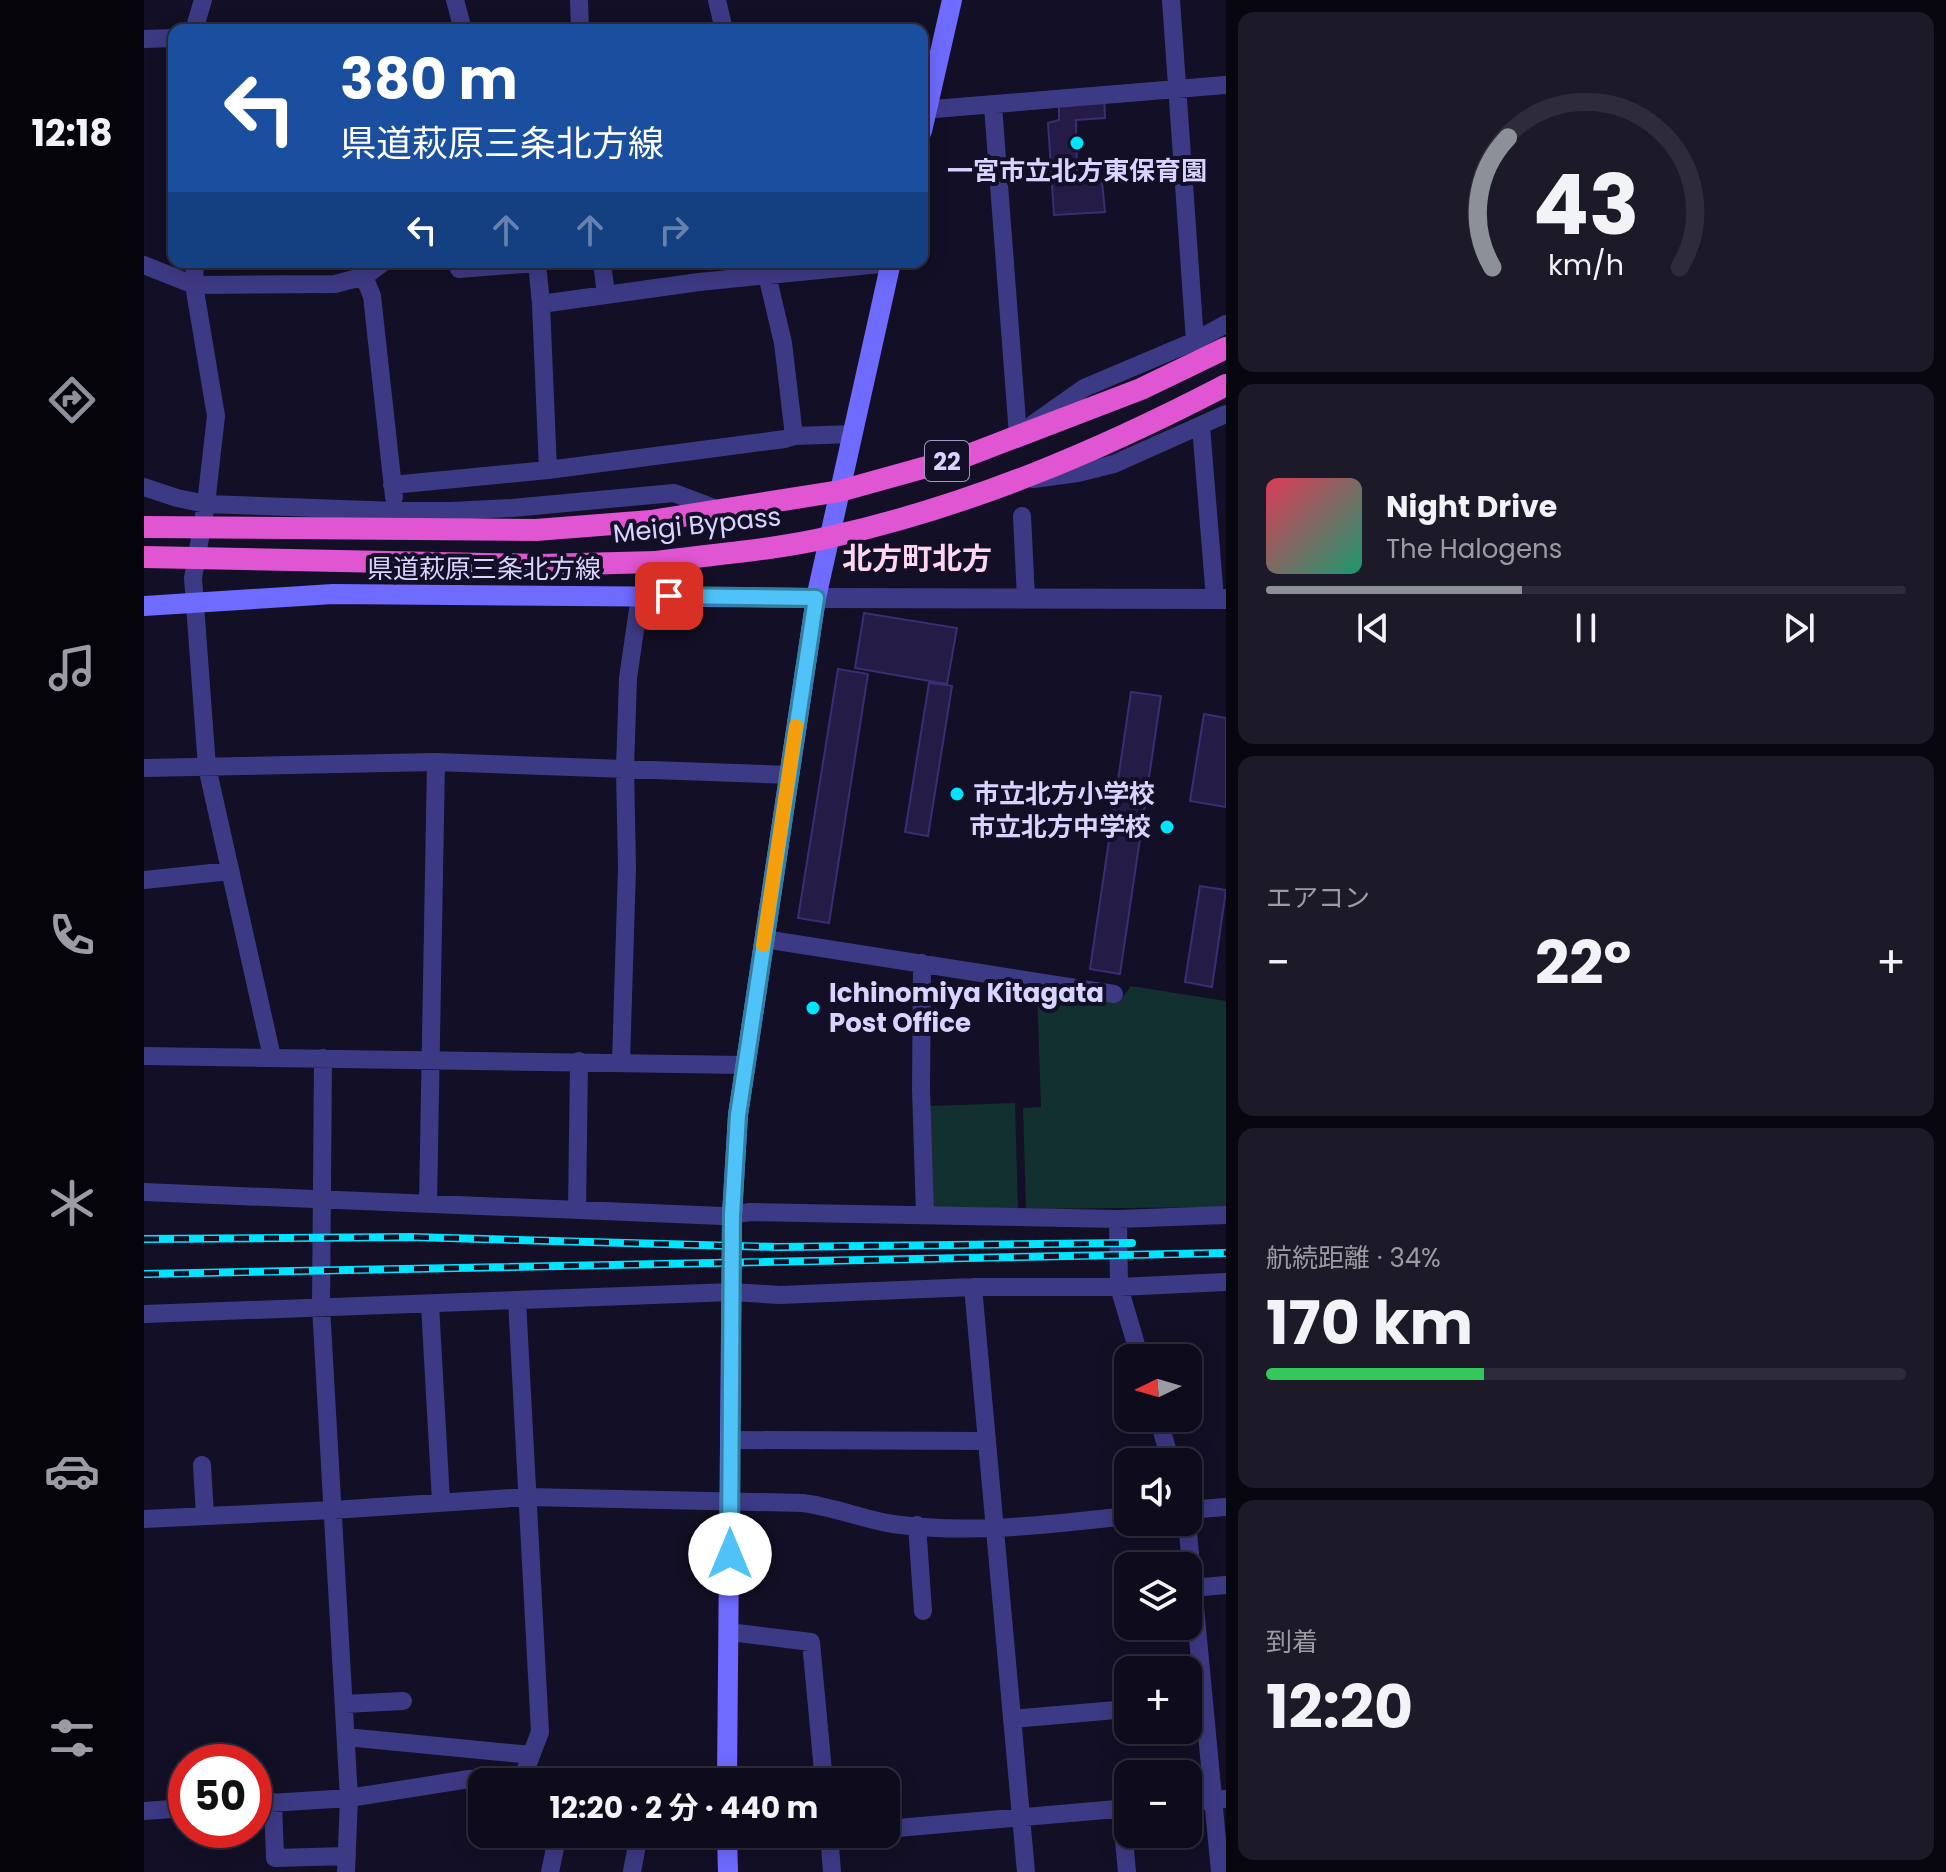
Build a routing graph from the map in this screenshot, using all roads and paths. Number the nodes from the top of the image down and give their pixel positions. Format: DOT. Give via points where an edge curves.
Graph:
graph roads {
  1 [pos="203,0"];
  2 [pos="455,0"];
  3 [pos="579,0"];
  4 [pos="717,0"];
  5 [pos="952,0"];
  6 [pos="1171,0"];
  7 [pos="196,24"];
  8 [pos="461,24"];
  9 [pos="580,24"];
  10 [pos="723,24"];
  11 [pos="168,38"];
  12 [pos="144,39"];
  13 [pos="1226,85"];
  14 [pos="1178,89"];
  15 [pos="928,94"];
  16 [pos="993,106"];
  17 [pos="928,110"];
  18 [pos="144,265"];
  19 [pos="195,268"];
  20 [pos="537,268"];
  21 [pos="603,268"];
  22 [pos="890,268"];
  23 [pos="361,269"];
  24 [pos="765,269"];
  25 [pos="194,285"];
  26 [pos="606,295"];
  27 [pos="541,304"];
  28 [pos="1226,324"];
  29 [pos="1195,341"];
  30 [pos="1226,348"];
  31 [pos="1226,385"];
  32 [pos="1226,414"];
  33 [pos="1201,426"];
  34 [pos="853,434"];
  35 [pos="1018,435"];
  36 [pos="794,436"];
  37 [pos="548,470"];
  38 [pos="1021,481"];
  39 [pos="392,485"];
  40 [pos="144,487"];
  41 [pos="840,491"];
  42 [pos="206,504"];
  43 [pos="396,511"];
  44 [pos="722,511"];
  45 [pos="1022,516"];
  46 [pos="144,527"];
  47 [pos="829,537"];
  48 [pos="144,557"];
  49 [pos="640,596"];
  50 [pos="816,598"];
  51 [pos="1026,598"];
  52 [pos="1220,599"];
  53 [pos="194,601"];
  54 [pos="144,606"];
  55 [pos="436,762"];
  56 [pos="207,767"];
  57 [pos="144,768"];
  58 [pos="625,769"];
  59 [pos="789,775"];
  60 [pos="230,871"];
  61 [pos="144,880"];
  62 [pos="764,939"];
  63 [pos="922,963"];
  64 [pos="1114,994"];
  65 [pos="144,1056"];
  66 [pos="272,1057"];
  67 [pos="323,1058"];
  68 [pos="430,1058"];
  69 [pos="579,1061"];
  70 [pos="621,1062"];
  71 [pos="744,1065"];
  72 [pos="144,1192"];
  73 [pos="321,1199"];
  74 [pos="428,1204"];
  75 [pos="577,1210"];
  76 [pos="732,1215"];
  77 [pos="925,1215"];
  78 [pos="1226,1215"];
  79 [pos="1118,1219"];
  80 [pos="1226,1282"];
  81 [pos="973,1287"];
  82 [pos="1119,1287"];
  83 [pos="732,1292"];
  84 [pos="517,1300"];
  85 [pos="430,1305"];
  86 [pos="321,1307"];
  87 [pos="144,1314"];
  88 [pos="1136,1344"];
  89 [pos="731,1440"];
  90 [pos="987,1441"];
  91 [pos="202,1465"];
  92 [pos="527,1497"];
  93 [pos="441,1501"];
  94 [pos="730,1501"];
  95 [pos="1226,1507"];
  96 [pos="1202,1509"];
  97 [pos="333,1510"];
  98 [pos="205,1516"];
  99 [pos="1114,1517"];
  100 [pos="144,1519"];
  101 [pos="917,1525"];
  102 [pos="995,1530"];
  103 [pos="1226,1585"];
  104 [pos="1202,1587"];
  105 [pos="923,1611"];
  106 [pos="730,1632"];
  107 [pos="403,1701"];
  108 [pos="344,1704"];
  109 [pos="1114,1710"];
  110 [pos="1012,1719"];
  111 [pos="1202,1728"];
  112 [pos="346,1737"];
  113 [pos="531,1755"];
  114 [pos="526,1768"];
  115 [pos="727,1768"];
  116 [pos="823,1768"];
  117 [pos="468,1779"];
  118 [pos="349,1798"];
  119 [pos="1219,1800"];
  120 [pos="273,1802"];
  121 [pos="168,1809"];
  122 [pos="1114,1809"];
  123 [pos="144,1811"];
  124 [pos="1020,1816"];
  125 [pos="900,1828"];
  126 [pos="555,1848"];
  127 [pos="636,1848"];
  128 [pos="727,1848"];
  129 [pos="831,1848"];
  130 [pos="1126,1848"];
  131 [pos="347,1864"];
  132 [pos="550,1872"];
  133 [pos="632,1872"];
  134 [pos="728,1872"];
  135 [pos="832,1872"];
  136 [pos="1026,1872"];
  137 [pos="1127,1872"];
  138 [pos="1220,1872"];
  1 -- 7 [label="street"];
  2 -- 8 [label="street"];
  3 -- 9 [label="street"];
  4 -- 10 [label="street"];
  5 -- 15 [label="main road"];
  6 -- 14 [label="street"];
  11 -- 12 [label="street"];
  13 -- 14 [label="street"];
  14 -- 16 [label="street"];
  14 -- 29 [label="street"];
  16 -- 17 [label="street"];
  16 -- 35 [label="street"];
  18 -- 25 [label="street"];
  19 -- 25 [label="street"];
  20 -- 27 [label="street"];
  21 -- 26 [label="street"];
  22 -- 34 [label="main road"];
  23 -- 25 [label="street" via="335,284"];
  23 -- 39 [label="street" via="372,296"];
  24 -- 26 [label="street"];
  24 -- 36 [label="street" via="783,343"];
  25 -- 42 [label="street" via="216,416"];
  26 -- 27 [label="street"];
  27 -- 37 [label="street"];
  28 -- 29 [label="street"];
  29 -- 35 [label="street" via="1084,388"];
  30 -- 35 [label="highway, Meigi Bypass / 22" via="1141,389"];
  31 -- 38 [label="highway, Meigi Bypass / 22"];
  32 -- 33 [label="street"];
  33 -- 38 [label="street" via="1114,464"];
  33 -- 52 [label="street"];
  34 -- 36 [label="street"];
  34 -- 41 [label="main road"];
  35 -- 41 [label="highway, Meigi Bypass / 22" via="966,456"];
  36 -- 37 [label="street"];
  37 -- 39 [label="street"];
  38 -- 47 [label="highway, Meigi Bypass / 22"];
  39 -- 43 [label="street"];
  40 -- 42 [label="street"];
  41 -- 44 [label="highway, Meigi Bypass / 22"];
  41 -- 47 [label="main road"];
  42 -- 43 [label="street"];
  42 -- 53 [label="street"];
  43 -- 44 [label="street" via="512,508 674,493"];
  44 -- 46 [label="highway, Meigi Bypass / 22, bridge" via="536,530"];
  45 -- 51 [label="street"];
  47 -- 48 [label="highway, Meigi Bypass / 22, bridge" via="656,562 540,565"];
  47 -- 50 [label="main road"];
  49 -- 50 [label="main road, 県道萩原三条北方線"];
  49 -- 53 [label="main road, 県道萩原三条北方線" via="333,594"];
  49 -- 58 [label="street" via="628,678"];
  50 -- 51 [label="street"];
  50 -- 59 [label="main road"];
  51 -- 52 [label="street"];
  53 -- 54 [label="main road, 県道萩原三条北方線"];
  53 -- 56 [label="street"];
  55 -- 56 [label="street"];
  55 -- 58 [label="street"];
  55 -- 68 [label="street"];
  56 -- 57 [label="street"];
  56 -- 60 [label="street"];
  58 -- 59 [label="street"];
  58 -- 70 [label="street"];
  59 -- 62 [label="main road"];
  60 -- 61 [label="street"];
  60 -- 66 [label="street"];
  62 -- 63 [label="street"];
  62 -- 71 [label="main road"];
  63 -- 64 [label="street"];
  63 -- 77 [label="street"];
  65 -- 66 [label="street"];
  66 -- 67 [label="street"];
  67 -- 68 [label="street"];
  67 -- 73 [label="street"];
  68 -- 69 [label="street"];
  68 -- 74 [label="street"];
  69 -- 70 [label="street"];
  69 -- 75 [label="street"];
  70 -- 71 [label="street"];
  71 -- 76 [label="main road"];
  72 -- 73 [label="street"];
  73 -- 74 [label="street"];
  73 -- 86 [label="street"];
  74 -- 75 [label="street"];
  75 -- 76 [label="street"];
  76 -- 77 [label="street"];
  76 -- 83 [label="main road"];
  77 -- 79 [label="street"];
  78 -- 79 [label="street"];
  79 -- 82 [label="street"];
  80 -- 82 [label="street"];
  81 -- 82 [label="street"];
  81 -- 83 [label="street"];
  81 -- 90 [label="street"];
  82 -- 88 [label="street"];
  83 -- 84 [label="street"];
  83 -- 89 [label="main road"];
  84 -- 85 [label="street"];
  84 -- 92 [label="street"];
  85 -- 86 [label="street"];
  85 -- 93 [label="street"];
  86 -- 87 [label="street"];
  86 -- 97 [label="street"];
  89 -- 90 [label="street"];
  89 -- 94 [label="main road"];
  90 -- 102 [label="street"];
  91 -- 98 [label="street"];
  92 -- 93 [label="street"];
  92 -- 94 [label="street"];
  92 -- 113 [label="street" via="540,1732"];
  93 -- 97 [label="street"];
  94 -- 101 [label="street" via="827,1506"];
  94 -- 106 [label="main road"];
  95 -- 96 [label="street"];
  97 -- 98 [label="street"];
  97 -- 108 [label="street"];
  98 -- 100 [label="street"];
  99 -- 102 [label="street"];
  101 -- 102 [label="street"];
  101 -- 105 [label="street"];
  102 -- 110 [label="street"];
  103 -- 104 [label="street"];
  106 -- 115 [label="main road"];
  106 -- 116 [label="street" via="811,1642"];
  107 -- 108 [label="street"];
  108 -- 112 [label="street"];
  109 -- 110 [label="street"];
  110 -- 124 [label="street"];
  111 -- 119 [label="street"];
  112 -- 113 [label="street"];
  112 -- 118 [label="street"];
  113 -- 114 [label="street"];
  117 -- 118 [label="street"];
  118 -- 120 [label="street"];
  118 -- 131 [label="street"];
  119 -- 138 [label="street"];
  120 -- 131 [label="street" via="275,1858"];
  121 -- 123 [label="street"];
  122 -- 124 [label="street"];
  124 -- 125 [label="street"];
  124 -- 136 [label="street"];
  126 -- 132 [label="street"];
  127 -- 133 [label="street"];
  128 -- 134 [label="main road"];
  129 -- 135 [label="street"];
  130 -- 137 [label="street"];
}
